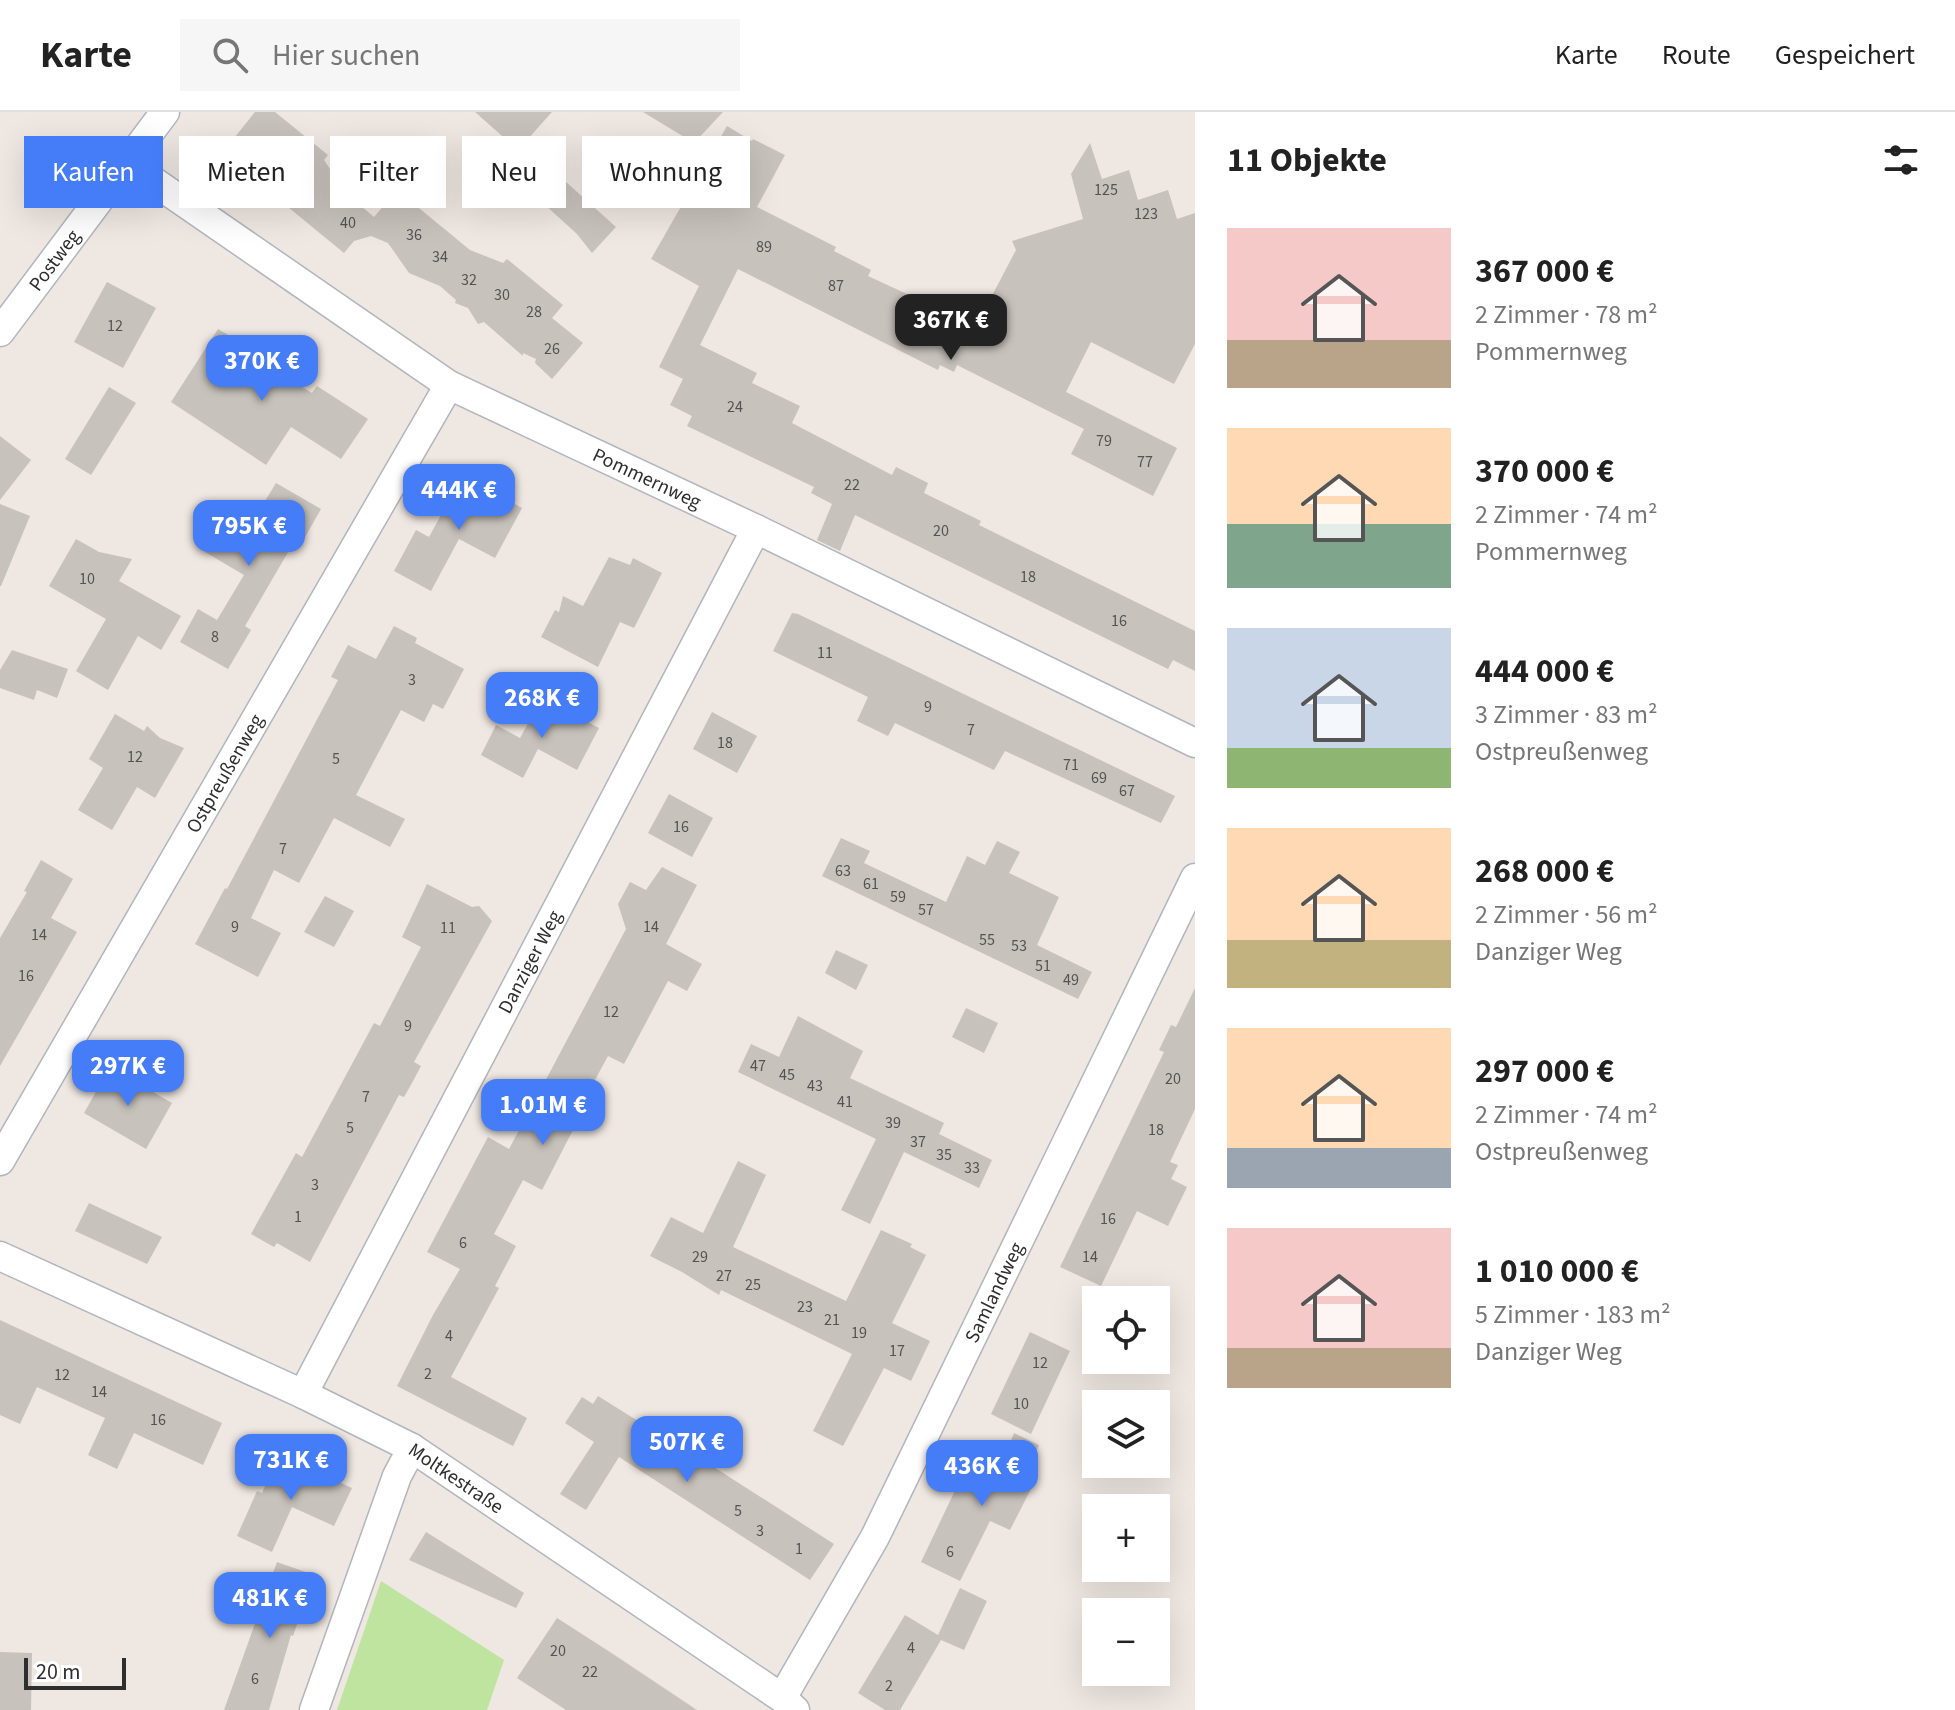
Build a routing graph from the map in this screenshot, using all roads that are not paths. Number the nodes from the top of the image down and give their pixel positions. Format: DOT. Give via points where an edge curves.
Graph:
graph roads {
  1 [pos="165,112"];
  2 [pos="147,136"];
  3 [pos="163,188"];
  4 [pos="93,208"];
  5 [pos="0,332"];
  6 [pos="449,385"];
  7 [pos="756,529"];
  8 [pos="1195,743"];
  9 [pos="1195,878"];
  10 [pos="0,1161"];
  11 [pos="0,1256"];
  12 [pos="303,1394"];
  13 [pos="412,1448"];
  14 [pos="789,1704"];
  15 [pos="314,1710"];
  1 -- 2 [label="street, Postweg"];
  3 -- 6 [label="street, Pommernweg"];
  4 -- 5 [label="street, Postweg"];
  6 -- 7 [label="street, Pommernweg"];
  6 -- 10 [label="street, Ostpreußenweg"];
  7 -- 8 [label="street, Pommernweg"];
  7 -- 12 [label="street, Danziger Weg"];
  9 -- 14 [label="street, Samlandweg"];
  11 -- 12 [label="street, Moltkestraße"];
  12 -- 13 [label="street, Moltkestraße"];
  13 -- 14 [label="street, Moltkestraße"];
  13 -- 15 [label="street" via="397,1476"];
}
